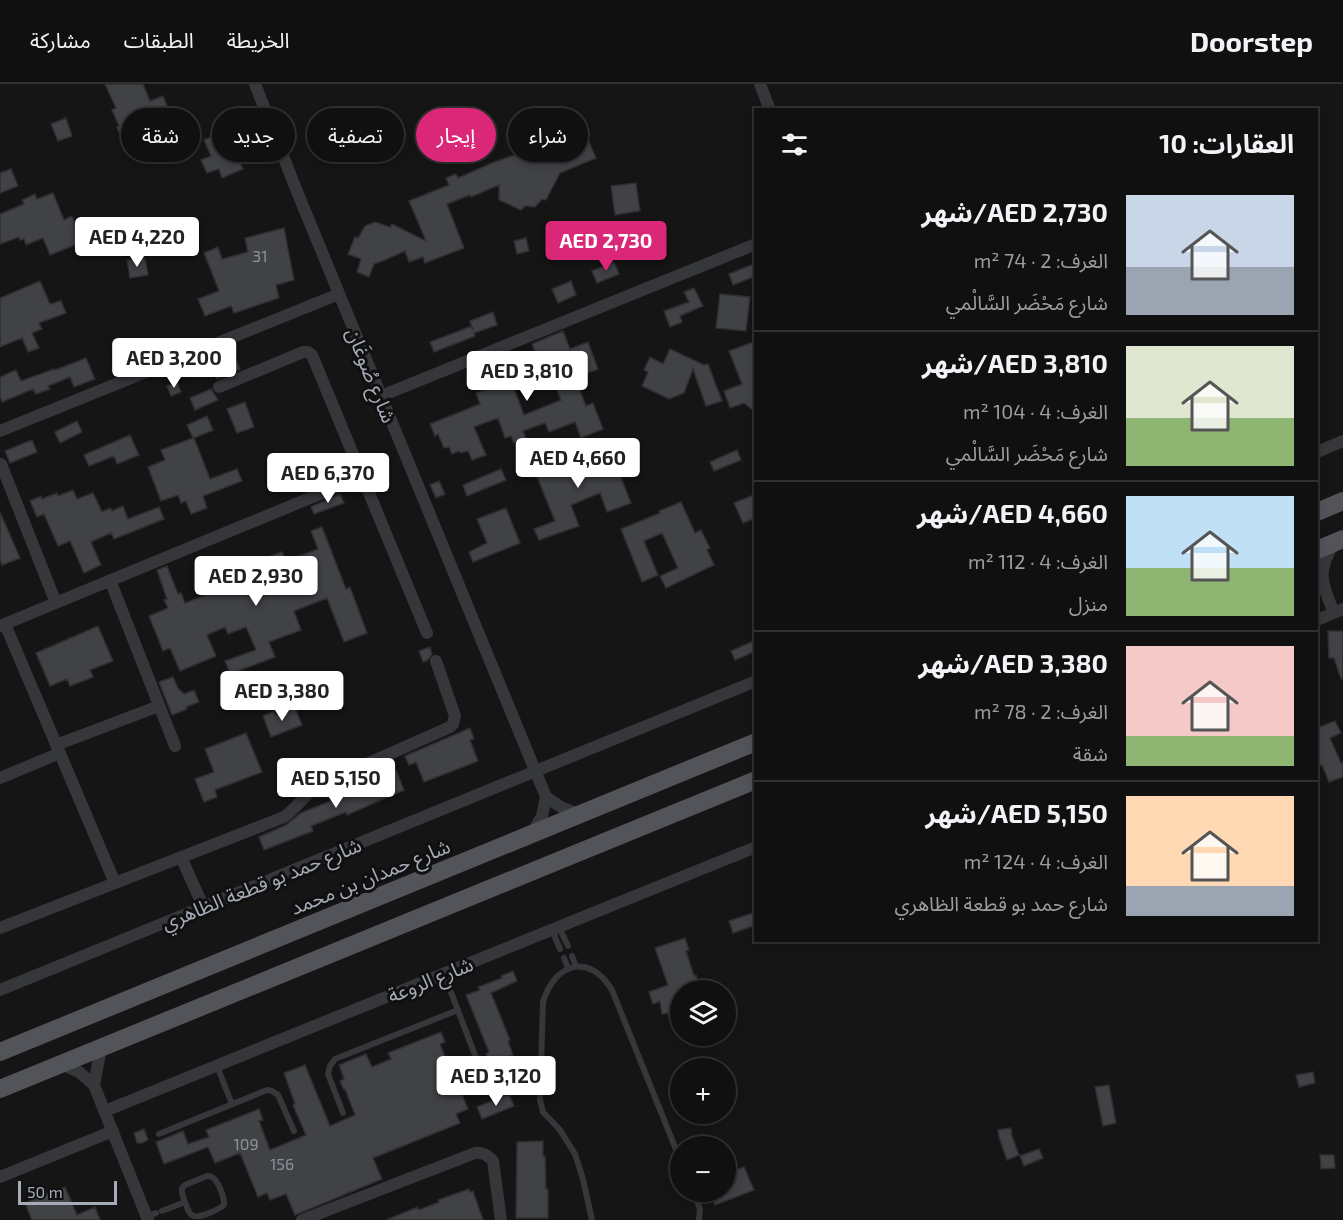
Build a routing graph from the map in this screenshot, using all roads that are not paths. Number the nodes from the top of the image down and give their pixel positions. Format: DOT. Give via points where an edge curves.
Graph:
graph roads {
  1 [pos="255,84"];
  2 [pos="760,84"];
  3 [pos="769,108"];
  4 [pos="754,245"];
  5 [pos="339,294"];
  6 [pos="219,387"];
  7 [pos="381,396"];
  8 [pos="0,431"];
  9 [pos="1343,441"];
  10 [pos="1318,452"];
  11 [pos="1,464"];
  12 [pos="362,477"];
  13 [pos="1343,501"];
  14 [pos="1318,512"];
  15 [pos="1331,544"];
  16 [pos="110,580"];
  17 [pos="1320,581"];
  18 [pos="56,603"];
  19 [pos="1339,611"];
  20 [pos="1318,620"];
  21 [pos="3,625"];
  22 [pos="427,633"];
  23 [pos="436,661"];
  24 [pos="754,682"];
  25 [pos="159,706"];
  26 [pos="754,743"];
  27 [pos="175,746"];
  28 [pos="58,749"];
  29 [pos="535,771"];
  30 [pos="0,778"];
  31 [pos="754,781"];
  32 [pos="546,798"];
  33 [pos="578,814"];
  34 [pos="532,834"];
  35 [pos="754,848"];
  36 [pos="182,857"];
  37 [pos="115,883"];
  38 [pos="203,906"];
  39 [pos="0,928"];
  40 [pos="555,929"];
  41 [pos="568,946"];
  42 [pos="560,949"];
  43 [pos="572,956"];
  44 [pos="564,958"];
  45 [pos="576,966"];
  46 [pos="568,968"];
  47 [pos="444,974"];
  48 [pos="0,990"];
  49 [pos="458,1010"];
  50 [pos="100,1048"];
  51 [pos="0,1052"];
  52 [pos="61,1064"];
  53 [pos="217,1066"];
  54 [pos="541,1082"];
  55 [pos="94,1086"];
  56 [pos="0,1089"];
  57 [pos="232,1104"];
  58 [pos="105,1111"];
  59 [pos="343,1113"];
  60 [pos="112,1131"];
  61 [pos="294,1131"];
  62 [pos="159,1134"];
  63 [pos="671,1136"];
  64 [pos="0,1177"];
  65 [pos="185,1202"];
  66 [pos="697,1202"];
  67 [pos="153,1215"];
  68 [pos="302,1220"];
  69 [pos="501,1220"];
  70 [pos="592,1220"];
  71 [pos="699,1220"];
  1 -- 5 [label="street, شارع صُوغَان"];
  2 -- 3 [label="street"];
  4 -- 7 [label="street"];
  5 -- 7 [label="street, شارع صُوغَان"];
  5 -- 8 [label="street"];
  6 -- 12 [label="street" via="308,352 315,360"];
  7 -- 29 [label="street, شارع صُوغَان"];
  9 -- 10 [label="street"];
  11 -- 18 [label="street"];
  12 -- 16 [label="street"];
  12 -- 22 [label="street"];
  13 -- 14 [label="main road"];
  15 -- 17 [label="street"];
  16 -- 18 [label="street"];
  16 -- 25 [label="street"];
  17 -- 19 [label="street"];
  18 -- 21 [label="street"];
  19 -- 20 [label="street"];
  21 -- 28 [label="street"];
  23 -- 36 [label="street" via="455,716 450,727 316,786 284,817"];
  24 -- 29 [label="street, شارع حمد بو قطعة الظاهري"];
  25 -- 27 [label="street"];
  25 -- 28 [label="street"];
  26 -- 33 [label="main road, شارع حمدان بن محمد"];
  28 -- 30 [label="street"];
  28 -- 37 [label="street"];
  29 -- 32 [label="street, شارع صُوغَان"];
  29 -- 38 [label="street, شارع حمد بو قطعة الظاهري"];
  31 -- 50 [label="main road"];
  32 -- 33 [label="street"];
  32 -- 34 [label="street"];
  33 -- 34 [label="main road, شارع حمدان بن محمد"];
  34 -- 51 [label="main road, شارع حمدان بن محمد"];
  35 -- 40 [label="street, شارع الروعة"];
  36 -- 37 [label="street"];
  36 -- 38 [label="street"];
  37 -- 39 [label="street"];
  38 -- 48 [label="street, شارع حمد بو قطعة الظاهري"];
  40 -- 41 [label="lane"];
  40 -- 42 [label="lane"];
  40 -- 47 [label="street, شارع الروعة"];
  43 -- 45 [label="lane"];
  44 -- 46 [label="lane"];
  45 -- 46 [label="lane"];
  45 -- 63 [label="lane" via="594,970 612,990"];
  46 -- 54 [label="lane" via="555,979 543,1002"];
  47 -- 49 [label="lane"];
  47 -- 53 [label="street, شارع الروعة"];
  49 -- 54 [label="lane" via="486,1079"];
  49 -- 59 [label="lane" via="334,1059 328,1074"];
  50 -- 52 [label="main road"];
  50 -- 55 [label="street"];
  52 -- 55 [label="street" via="79,1072"];
  52 -- 56 [label="main road"];
  53 -- 57 [label="lane"];
  53 -- 58 [label="street, شارع الروعة"];
  54 -- 70 [label="lane" via="541,1107 575,1154"];
  55 -- 58 [label="street"];
  57 -- 61 [label="lane" via="262,1091 272,1091 278,1095"];
  57 -- 62 [label="lane"];
  58 -- 60 [label="street"];
  60 -- 64 [label="street"];
  60 -- 67 [label="street"];
  65 -- 65 [label="lane" via="189,1213 196,1217 222,1207 225,1202 210,1176 183,1186"];
  65 -- 67 [label="lane"];
  66 -- 71 [label="lane"];
  68 -- 69 [label="street" via="482,1152 492,1161"];
}
